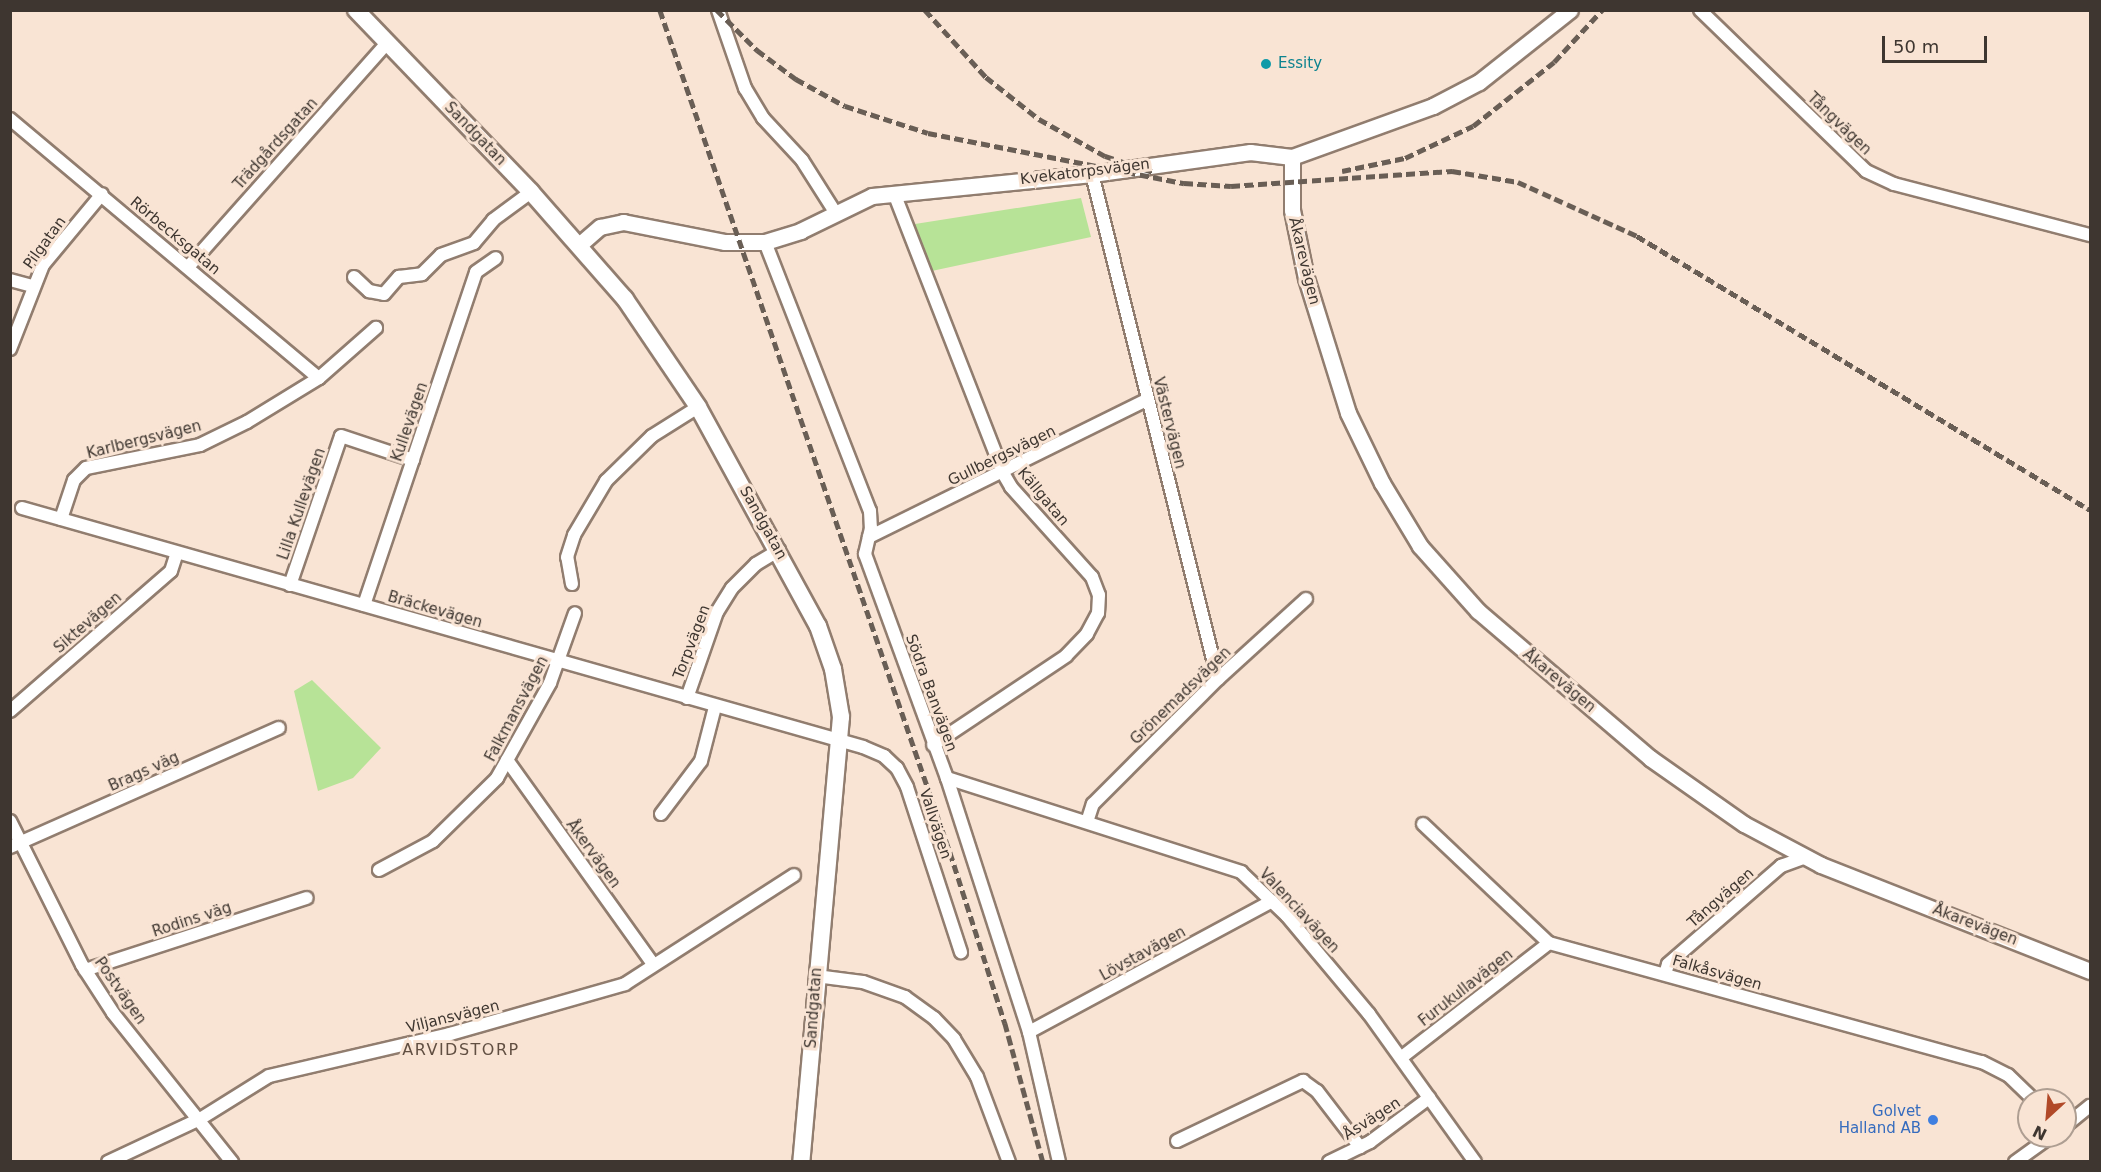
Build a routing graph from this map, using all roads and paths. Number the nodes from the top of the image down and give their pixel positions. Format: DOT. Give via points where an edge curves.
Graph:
graph roads {
  1 [pos="356,10"];
  2 [pos="718,10"];
  3 [pos="1570,10"];
  4 [pos="1700,10"];
  5 [pos="387,43"];
  6 [pos="10,119"];
  7 [pos="1292,156"];
  8 [pos="1092,174"];
  9 [pos="531,192"];
  10 [pos="894,193"];
  11 [pos="102,194"];
  12 [pos="835,212"];
  13 [pos="2091,235"];
  14 [pos="765,242"];
  15 [pos="579,245"];
  16 [pos="496,258"];
  17 [pos="189,266"];
  18 [pos="354,277"];
  19 [pos="10,280"];
  20 [pos="32,286"];
  21 [pos="375,328"];
  22 [pos="10,349"];
  23 [pos="319,378"];
  24 [pos="1148,399"];
  25 [pos="698,407"];
  26 [pos="413,460"];
  27 [pos="1003,472"];
  28 [pos="22,508"];
  29 [pos="62,519"];
  30 [pos="869,537"];
  31 [pos="778,550"];
  32 [pos="177,553"];
  33 [pos="572,584"];
  34 [pos="290,585"];
  35 [pos="1306,599"];
  36 [pos="364,605"];
  37 [pos="575,613"];
  38 [pos="560,662"];
  39 [pos="1218,679"];
  40 [pos="687,698"];
  41 [pos="715,707"];
  42 [pos="10,711"];
  43 [pos="279,728"];
  44 [pos="839,743"];
  45 [pos="933,745"];
  46 [pos="507,760"];
  47 [pos="947,777"];
  48 [pos="661,814"];
  49 [pos="10,820"];
  50 [pos="1087,822"];
  51 [pos="1423,824"];
  52 [pos="16,845"];
  53 [pos="1806,857"];
  54 [pos="379,870"];
  55 [pos="794,875"];
  56 [pos="307,898"];
  57 [pos="1272,901"];
  58 [pos="1548,943"];
  59 [pos="961,952"];
  60 [pos="654,965"];
  61 [pos="85,970"];
  62 [pos="2091,971"];
  63 [pos="1665,974"];
  64 [pos="816,976"];
  65 [pos="1029,1032"];
  66 [pos="1402,1057"];
  67 [pos="2021,1088"];
  68 [pos="1429,1098"];
  69 [pos="2091,1106"];
  70 [pos="2077,1117"];
  71 [pos="200,1119"];
  72 [pos="1177,1141"];
  73 [pos="1360,1146"];
  74 [pos="2034,1148"];
  75 [pos="108,1161"];
  76 [pos="232,1161"];
  77 [pos="801,1161"];
  78 [pos="1009,1161"];
  79 [pos="1059,1161"];
  80 [pos="1329,1161"];
  81 [pos="1474,1161"];
  82 [pos="2015,1161"];
  1 -- 5 [label="main road, Sandgatan"];
  2 -- 12 [label="street" via="745,88 763,118 802,160"];
  3 -- 7 [label="street, Kvekatorpsvägen" via="1501,68 1433,106"];
  4 -- 13 [label="street, Tångvägen" via="1866,171 1894,184"];
  5 -- 9 [label="main road, Sandgatan"];
  5 -- 17 [label="street, Trädgårdsgatan"];
  6 -- 11 [label="street, Rörbecksgatan"];
  7 -- 8 [label="street, Kvekatorpsvägen" via="1250,152"];
  7 -- 53 [label="street, Åkarevägen" via="1292,210 1306,278 1348,413 1382,483 1420,546 1478,611 1650,758 1744,824"];
  8 -- 10 [label="street, Kvekatorpsvägen"];
  8 -- 24 [label="street, Västervägen"];
  9 -- 15 [label="main road, Sandgatan"];
  9 -- 18 [label="street" via="493,220 474,243 441,255 422,274 399,277 384,294 369,291"];
  10 -- 12 [label="street, Kvekatorpsvägen" via="872,196"];
  10 -- 27 [label="street, Källgatan"];
  11 -- 17 [label="street, Rörbecksgatan"];
  11 -- 20 [label="street, Pilgatan" via="43,265"];
  12 -- 14 [label="street, Kvekatorpsvägen" via="800,231"];
  14 -- 15 [label="street, Kvekatorpsvägen" via="725,242 623,222 600,227"];
  14 -- 30 [label="street, Södra Banvägen" via="870,511"];
  15 -- 25 [label="main road, Sandgatan" via="657,342"];
  16 -- 26 [label="street, Kullevägen" via="476,272"];
  17 -- 23 [label="street, Rörbecksgatan"];
  19 -- 20 [label="street"];
  20 -- 22 [label="street, Pilgatan"];
  21 -- 23 [label="street, Karlbergsvägen"];
  23 -- 29 [label="street, Karlbergsvägen" via="276,406 200,445 86,468 74,480"];
  24 -- 27 [label="street, Gullbergsvägen"];
  24 -- 39 [label="street, Västervägen"];
  25 -- 31 [label="main road, Sandgatan"];
  25 -- 33 [label="street" via="652,436 606,481 574,535 567,557"];
  26 -- 34 [label="street, Lilla Kullevägen" via="341,436"];
  26 -- 36 [label="street, Kullevägen"];
  27 -- 30 [label="street, Gullbergsvägen"];
  27 -- 45 [label="street, Källgatan" via="1011,487 1092,577 1099,595 1098,613 1087,634 1066,656"];
  28 -- 29 [label="street, Bräckevägen"];
  29 -- 32 [label="street, Bräckevägen"];
  30 -- 45 [label="street, Södra Banvägen" via="865,554"];
  31 -- 40 [label="street, Torpvägen" via="756,564 732,588 717,612"];
  31 -- 44 [label="main road, Sandgatan" via="818,626 833,669 841,717"];
  32 -- 34 [label="street, Bräckevägen"];
  32 -- 42 [label="street, Siktevägen" via="171,571"];
  34 -- 36 [label="street, Bräckevägen"];
  35 -- 39 [label="street, Grönemadsvägen"];
  36 -- 38 [label="street, Bräckevägen"];
  37 -- 38 [label="street, Falkmansvägen"];
  38 -- 40 [label="street, Bräckevägen"];
  38 -- 46 [label="street, Falkmansvägen"];
  39 -- 50 [label="street, Grönemadsvägen" via="1093,804"];
  40 -- 41 [label="street, Bräckevägen"];
  41 -- 44 [label="street, Bräckevägen"];
  41 -- 48 [label="street" via="700,761"];
  43 -- 52 [label="street, Brags väg"];
  44 -- 59 [label="street, Vallvägen" via="863,747 897,768 907,787"];
  44 -- 64 [label="main road, Sandgatan"];
  45 -- 47 [label="street, Södra Banvägen"];
  46 -- 54 [label="street, Falkmansvägen" via="497,778 433,841"];
  46 -- 60 [label="street, Åkervägen"];
  47 -- 50 [label="street, Valenciavägen"];
  47 -- 65 [label="street, Södra Banvägen"];
  49 -- 52 [label="street, Postvägen"];
  50 -- 57 [label="street, Valenciavägen" via="1234,868"];
  51 -- 58 [label="street, Falkåsvägen"];
  52 -- 61 [label="street, Postvägen"];
  53 -- 62 [label="street, Åkarevägen"];
  53 -- 63 [label="street, Tångvägen" via="1781,866 1668,964"];
  55 -- 60 [label="street, Viljansvägen"];
  56 -- 61 [label="street, Rodins väg"];
  57 -- 65 [label="street, Lövstavägen"];
  57 -- 66 [label="street, Valenciavägen" via="1322,956"];
  58 -- 63 [label="street, Falkåsvägen"];
  58 -- 66 [label="street, Furukullavägen"];
  60 -- 71 [label="street, Viljansvägen" via="626,984 580,1000 269,1076"];
  61 -- 71 [label="street, Postvägen" via="113,1013"];
  63 -- 67 [label="street, Falkåsvägen" via="1982,1062 2007,1075"];
  64 -- 77 [label="main road, Sandgatan"];
  64 -- 78 [label="street" via="863,982 904,997 934,1018 954,1039 977,1077"];
  65 -- 79 [label="street, Södra Banvägen"];
  66 -- 68 [label="street, Valenciavägen"];
  68 -- 73 [label="street, Åsvägen"];
  68 -- 81 [label="street, Valenciavägen"];
  69 -- 70 [label="street"];
  71 -- 75 [label="street, Viljansvägen"];
  71 -- 76 [label="street, Postvägen"];
  72 -- 73 [label="street" via="1303,1081 1317,1091"];
  73 -- 80 [label="street, Åsvägen"];
  74 -- 82 [label="street"];
}
